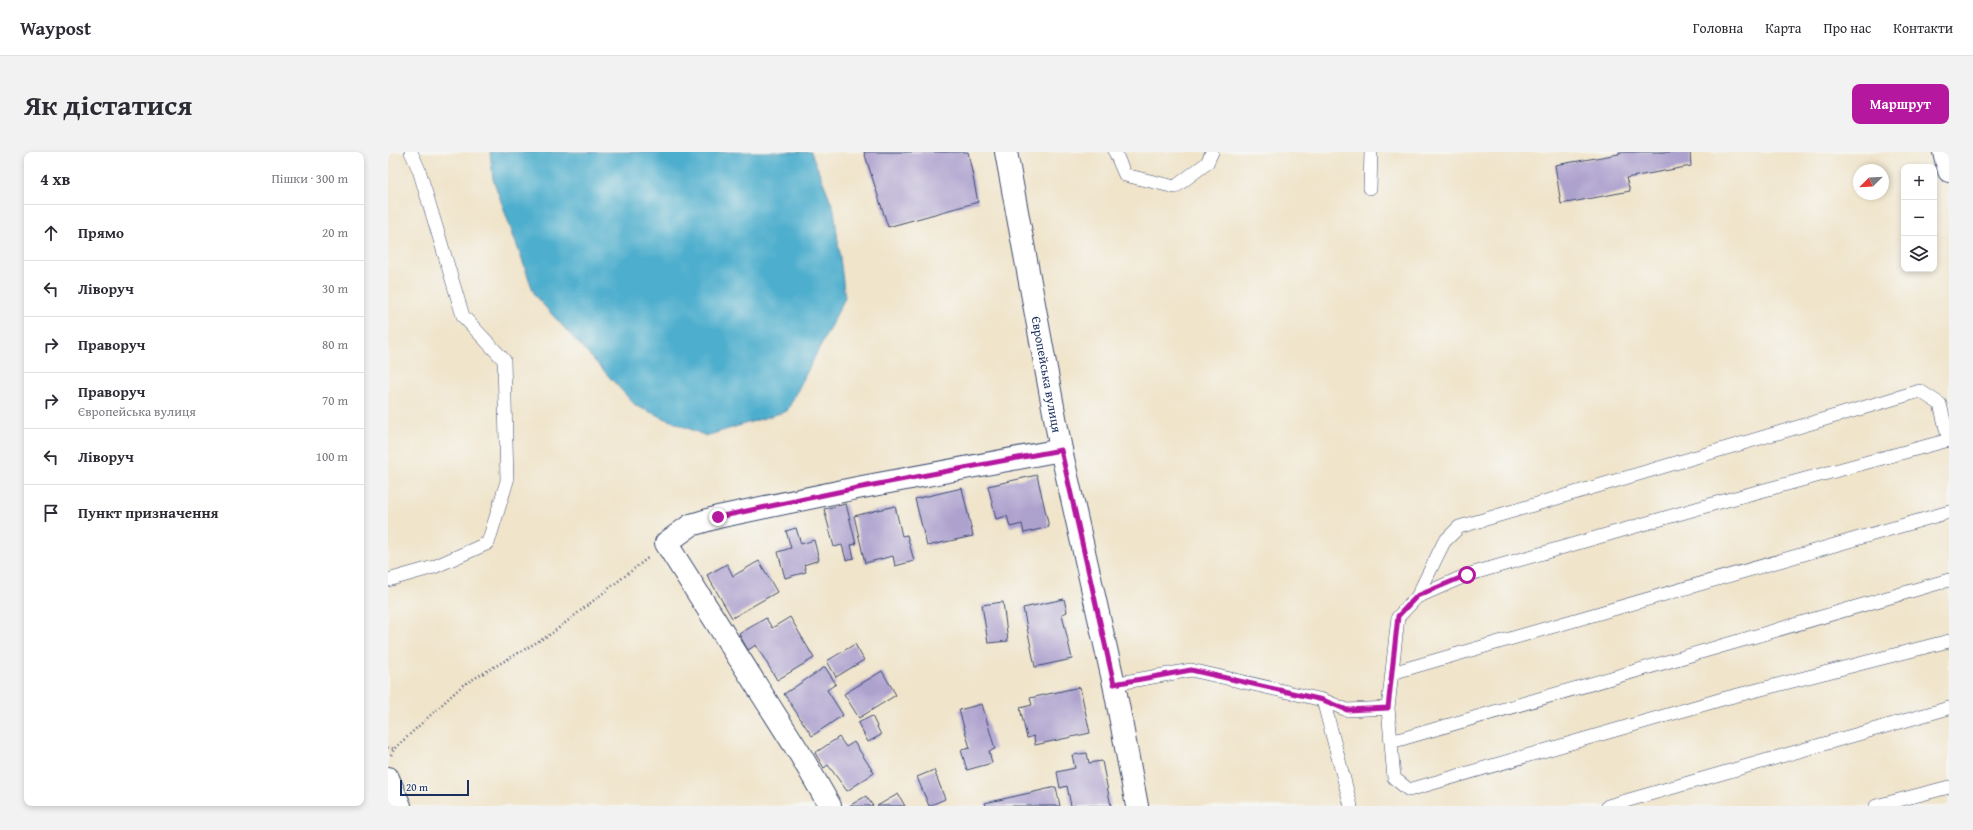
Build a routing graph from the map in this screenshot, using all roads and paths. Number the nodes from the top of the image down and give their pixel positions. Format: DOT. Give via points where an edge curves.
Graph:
graph roads {
  1 [pos="411,152"];
  2 [pos="1006,152"];
  3 [pos="1115,152"];
  4 [pos="1212,152"];
  5 [pos="1370,152"];
  6 [pos="1944,152"];
  7 [pos="1949,171"];
  8 [pos="1370,188"];
  9 [pos="1949,441"];
  10 [pos="1061,450"];
  11 [pos="1949,512"];
  12 [pos="666,543"];
  13 [pos="388,580"];
  14 [pos="1949,580"];
  15 [pos="1417,596"];
  16 [pos="1949,641"];
  17 [pos="1392,673"];
  18 [pos="1114,684"];
  19 [pos="1323,700"];
  20 [pos="1388,708"];
  21 [pos="1949,708"];
  22 [pos="1391,742"];
  23 [pos="388,747"];
  24 [pos="394,749"];
  25 [pos="388,769"];
  26 [pos="1949,786"];
  27 [pos="400,806"];
  28 [pos="830,806"];
  29 [pos="1137,806"];
  30 [pos="1351,806"];
  31 [pos="1608,806"];
  32 [pos="1876,806"];
  1 -- 13 [label="lane" via="421,176 463,316 504,360 508,481 488,543 434,566"];
  2 -- 10 [label="street, Європейська вулиця"];
  3 -- 4 [label="lane" via="1125,175 1175,188 1207,162"];
  5 -- 8 [label="lane"];
  6 -- 7 [label="street"];
  9 -- 15 [label="lane" via="1720,502 1467,575"];
  9 -- 15 [label="lane" via="1940,404 1920,391 1882,402 1459,527 1444,542"];
  10 -- 12 [label="street" via="718,517 691,525"];
  10 -- 18 [label="street, Європейська вулиця"];
  11 -- 17 [label="lane"];
  12 -- 24 [label="path" via="551,634 463,685"];
  12 -- 28 [label="street" via="800,754"];
  14 -- 22 [label="lane"];
  15 -- 17 [label="lane" via="1398,616"];
  16 -- 22 [label="lane" via="1726,698 1409,790 1394,778"];
  17 -- 20 [label="lane"];
  18 -- 19 [label="lane" via="1191,670"];
  18 -- 29 [label="street, Європейська вулиця"];
  19 -- 20 [label="lane" via="1347,710"];
  19 -- 30 [label="lane"];
  20 -- 22 [label="lane"];
  21 -- 31 [label="lane"];
  23 -- 24 [label="path"];
  24 -- 25 [label="path"];
  25 -- 27 [label="street"];
  26 -- 32 [label="lane"];
}
